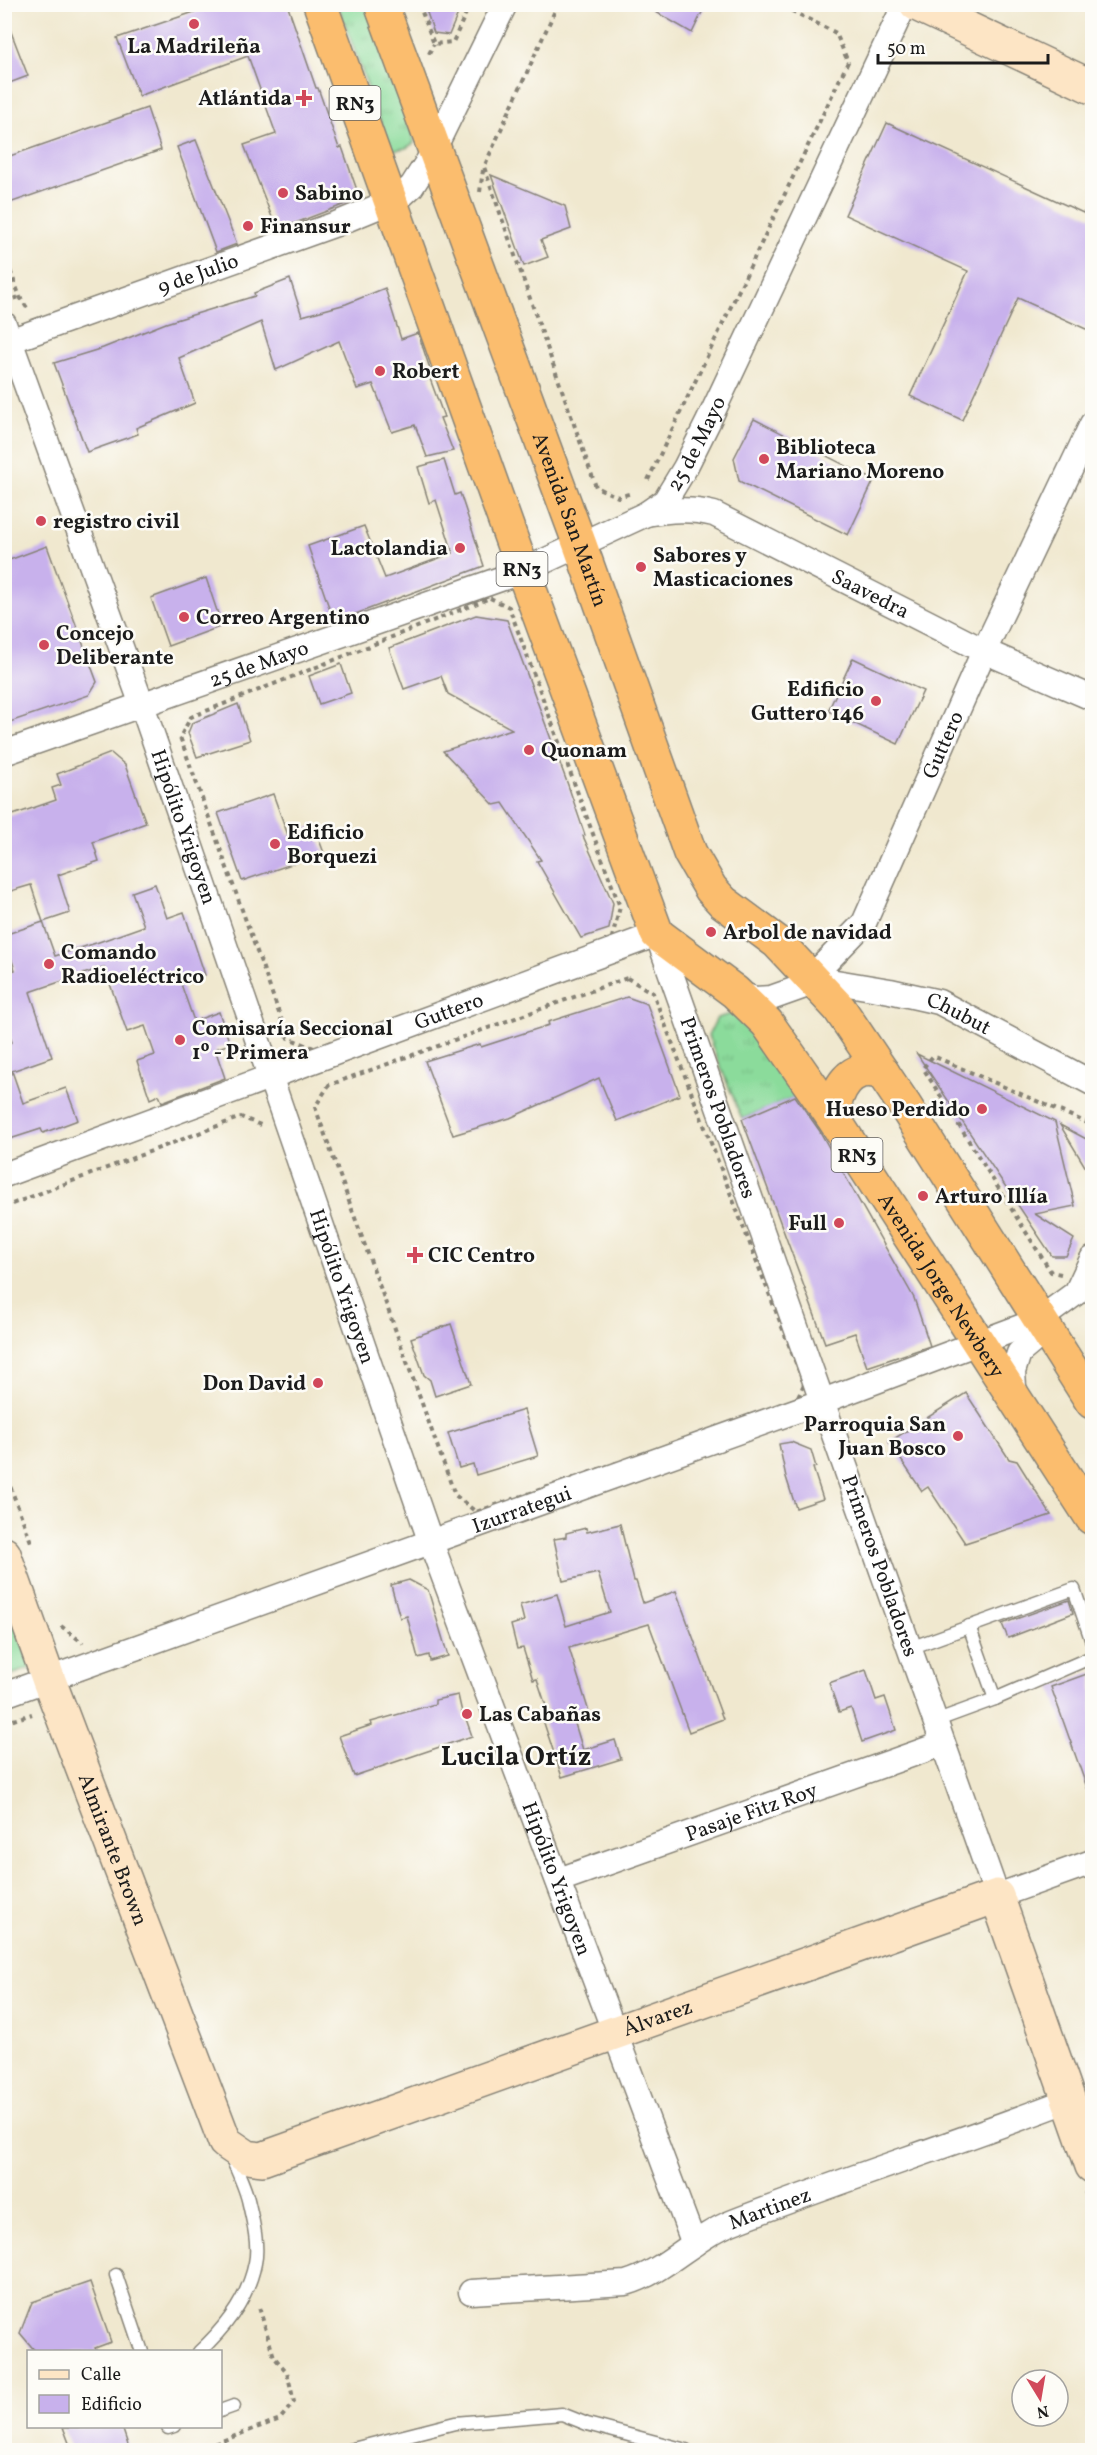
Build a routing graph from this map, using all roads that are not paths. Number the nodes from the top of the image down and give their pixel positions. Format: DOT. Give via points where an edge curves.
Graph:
graph roads {
  1 [pos="320,4"];
  2 [pos="381,4"];
  3 [pos="505,4"];
  4 [pos="905,4"];
  5 [pos="916,4"];
  6 [pos="1092,87"];
  7 [pos="435,147"];
  8 [pos="391,202"];
  9 [pos="7,336"];
  10 [pos="1092,424"];
  11 [pos="646,514"];
  12 [pos="580,544"];
  13 [pos="523,571"];
  14 [pos="984,651"];
  15 [pos="1092,698"];
  16 [pos="142,705"];
  17 [pos="4,753"];
  18 [pos="657,934"];
  19 [pos="812,978"];
  20 [pos="735,992"];
  21 [pos="883,1073"];
  22 [pos="272,1077"];
  23 [pos="1092,1083"];
  24 [pos="832,1116"];
  25 [pos="4,1175"];
  26 [pos="1092,1259"];
  27 [pos="1039,1320"];
  28 [pos="980,1343"];
  29 [pos="823,1401"];
  30 [pos="1092,1402"];
  31 [pos="1021,1409"];
  32 [pos="1092,1518"];
  33 [pos="430,1540"];
  34 [pos="4,1554"];
  35 [pos="969,1626"];
  36 [pos="1092,1642"];
  37 [pos="910,1648"];
  38 [pos="1092,1657"];
  39 [pos="48,1678"];
  40 [pos="4,1695"];
  41 [pos="995,1699"];
  42 [pos="935,1720"];
  43 [pos="942,1744"];
  44 [pos="1092,1862"];
  45 [pos="560,1880"];
  46 [pos="997,1896"];
  47 [pos="615,2031"];
  48 [pos="1069,2100"];
  49 [pos="225,2142"];
  50 [pos="1088,2178"];
  51 [pos="694,2244"];
  52 [pos="116,2275"];
  53 [pos="471,2292"];
  54 [pos="141,2350"];
  55 [pos="201,2350"];
  56 [pos="234,2406"];
  57 [pos="222,2410"];
  58 [pos="349,2451"];
  59 [pos="686,2451"];
  1 -- 8 [label="highway, RN3"];
  2 -- 7 [label="highway, RN3"];
  3 -- 7 [label="street"];
  4 -- 11 [label="street, 25 de Mayo" via="685,468 665,501"];
  5 -- 6 [label="street"];
  7 -- 8 [label="street, 9 de Julio" via="412,186"];
  7 -- 12 [label="highway, Avenida San Martín / RN3"];
  8 -- 9 [label="street, 9 de Julio"];
  8 -- 13 [label="highway, RN3"];
  9 -- 16 [label="street, Hipólito Yrigoyen"];
  10 -- 14 [label="street, Guttero"];
  11 -- 12 [label="street, 25 de Mayo"];
  11 -- 14 [label="street, Saavedra" via="696,509 714,514"];
  12 -- 13 [label="street, 25 de Mayo"];
  12 -- 19 [label="highway, Avenida San Martín / RN3" via="690,853 723,902 777,942"];
  13 -- 16 [label="street, 25 de Mayo"];
  13 -- 18 [label="highway, RN3"];
  14 -- 15 [label="street, Saavedra"];
  14 -- 19 [label="street, Guttero" via="864,923"];
  16 -- 17 [label="street, 25 de Mayo"];
  16 -- 22 [label="street, Hipólito Yrigoyen"];
  18 -- 20 [label="highway, Avenida Jorge Newbery / RN3"];
  18 -- 22 [label="street, Guttero"];
  18 -- 29 [label="street, Primeros Pobladores"];
  19 -- 20 [label="street, Guttero" via="802,987 771,998 755,999"];
  19 -- 21 [label="highway, RN3" via="839,1008"];
  19 -- 23 [label="street, Chubut" via="939,1002"];
  20 -- 24 [label="highway, Avenida Jorge Newbery / RN3" via="767,1023"];
  21 -- 24 [label="highway" via="857,1073 841,1085"];
  21 -- 27 [label="highway, RN3"];
  22 -- 25 [label="street, Guttero"];
  22 -- 33 [label="street, Hipólito Yrigoyen"];
  24 -- 28 [label="highway, Avenida Jorge Newbery / RN3"];
  26 -- 27 [label="street, Izurrategui" via="1076,1293"];
  27 -- 28 [label="street, Izurrategui"];
  27 -- 30 [label="highway, RN3"];
  27 -- 31 [label="street, Izurrategui" via="1031,1343 1019,1353 1013,1372"];
  28 -- 29 [label="street, Izurrategui"];
  28 -- 31 [label="highway, Avenida Jorge Newbery / RN3"];
  29 -- 33 [label="street, Izurrategui"];
  29 -- 37 [label="street, Primeros Pobladores"];
  31 -- 32 [label="highway, Avenida Jorge Newbery / RN3"];
  33 -- 39 [label="street, Izurrategui"];
  33 -- 45 [label="street, Hipólito Yrigoyen"];
  34 -- 39 [label="street, Almirante Brown"];
  35 -- 36 [label="lane" via="1074,1588"];
  35 -- 37 [label="lane"];
  35 -- 41 [label="lane"];
  37 -- 42 [label="street, Primeros Pobladores"];
  38 -- 41 [label="lane"];
  39 -- 40 [label="street, Izurrategui"];
  39 -- 49 [label="street, Almirante Brown"];
  41 -- 42 [label="lane"];
  42 -- 43 [label="street, Primeros Pobladores"];
  43 -- 45 [label="street, Pasaje Fitz Roy"];
  43 -- 46 [label="street, Primeros Pobladores"];
  44 -- 46 [label="street, Álvarez"];
  45 -- 47 [label="street, Hipólito Yrigoyen"];
  46 -- 47 [label="street, Álvarez"];
  46 -- 48 [label="street, Primeros Pobladores"];
  47 -- 49 [label="street, Álvarez" via="261,2159 248,2157"];
  47 -- 51 [label="street, Hipólito Yrigoyen"];
  48 -- 50 [label="street, Primeros Pobladores"];
  48 -- 51 [label="street, Martinez" via="730,2223"];
  49 -- 55 [label="lane" via="249,2202 255,2263 237,2310"];
  51 -- 53 [label="street, Martinez" via="645,2277 626,2283"];
  52 -- 54 [label="lane"];
  56 -- 57 [label="lane"];
  58 -- 59 [label="lane" via="455,2423 562,2414"];
}
